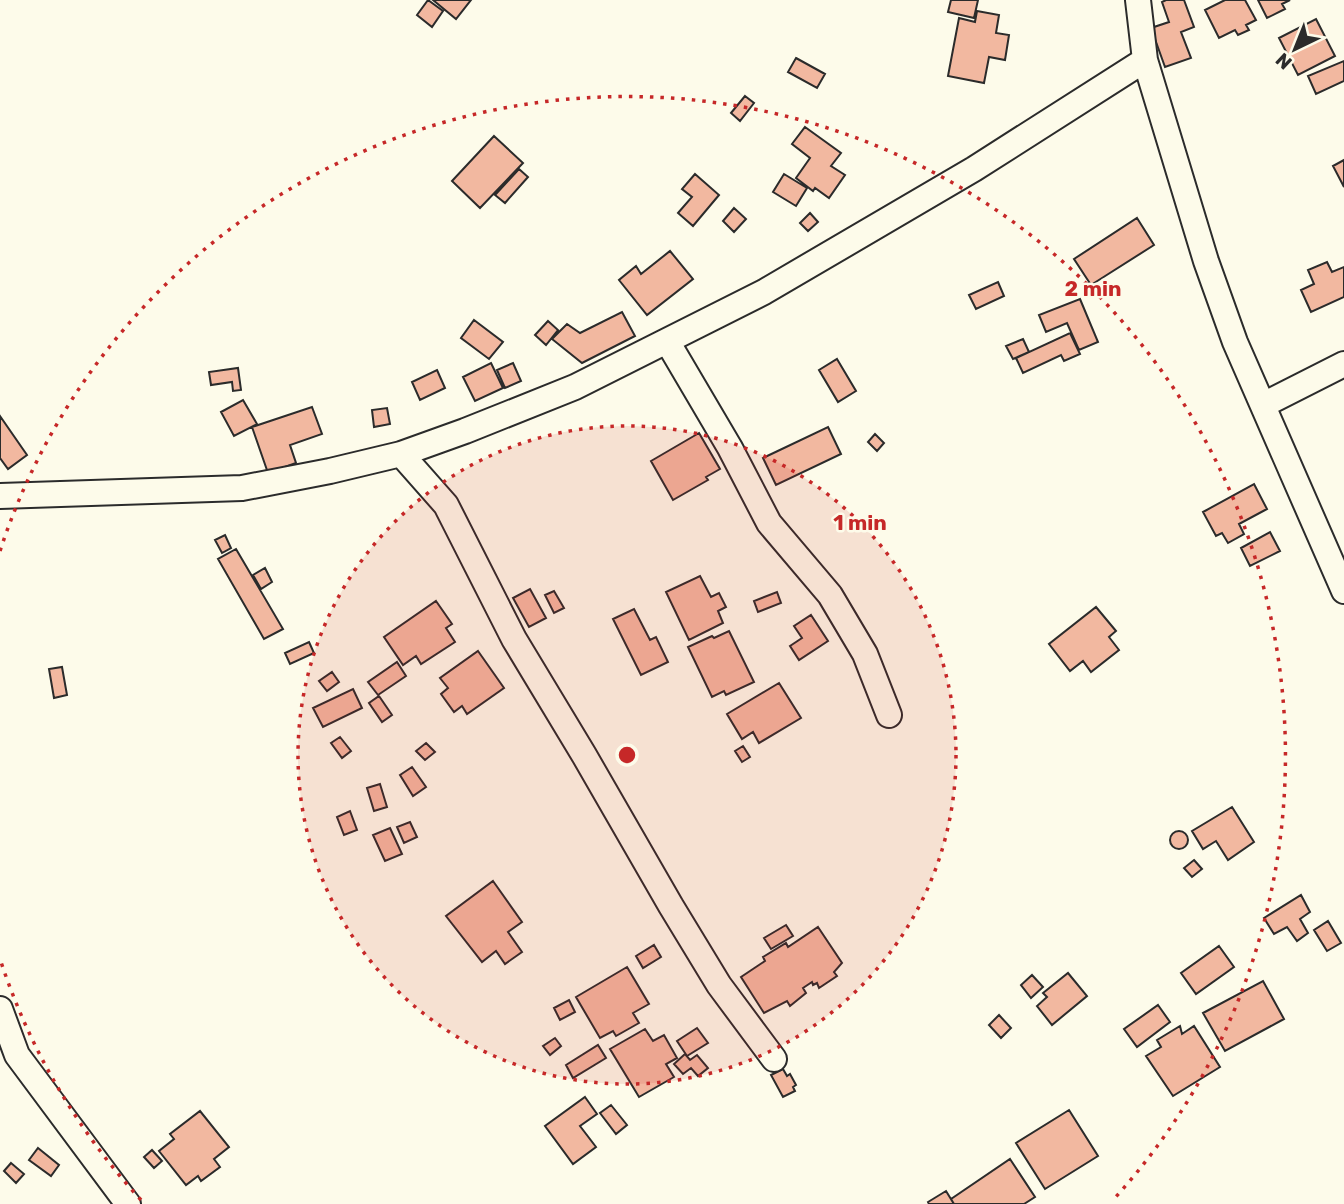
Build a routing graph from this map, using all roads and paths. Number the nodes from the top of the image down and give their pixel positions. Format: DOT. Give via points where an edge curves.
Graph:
graph roads {
  1 [pos="1138,0"];
  2 [pos="1145,60"];
  3 [pos="667,341"];
  4 [pos="1344,364"];
  5 [pos="1264,405"];
  6 [pos="401,454"];
  7 [pos="0,496"];
  8 [pos="1344,590"];
  9 [pos="889,715"];
  10 [pos="0,1009"];
  11 [pos="774,1059"];
  12 [pos="128,1204"];
  1 -- 2 [label="street"];
  2 -- 3 [label="street" via="974,169 764,292"];
  2 -- 5 [label="street" via="1206,261"];
  3 -- 6 [label="street" via="575,387"];
  3 -- 9 [label="street" via="769,523 830,595 858,642"];
  4 -- 5 [label="street"];
  5 -- 8 [label="street"];
  6 -- 7 [label="street" via="242,488"];
  6 -- 11 [label="street" via="446,505 514,639 671,906 719,985"];
  10 -- 12 [label="street" via="17,1055"];
}
